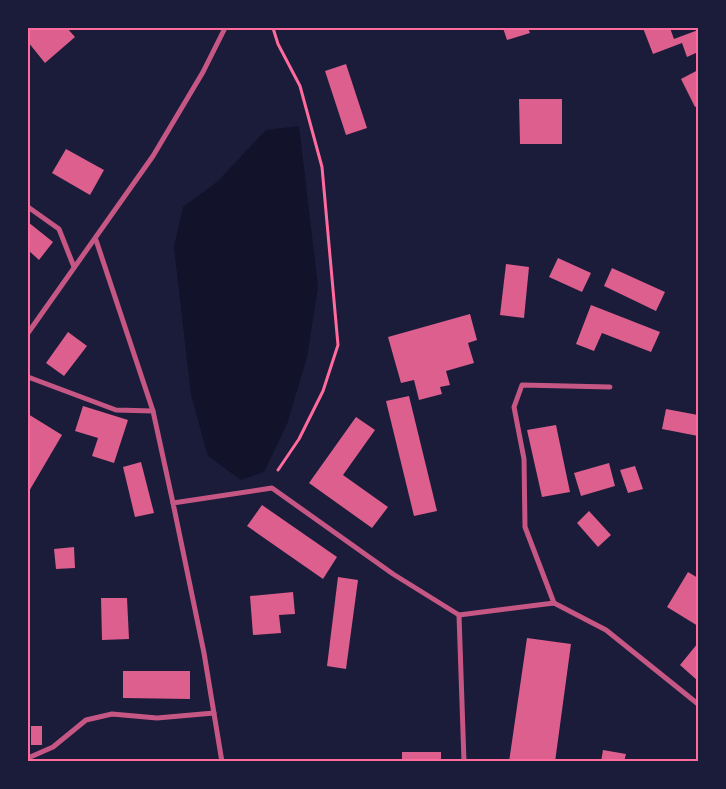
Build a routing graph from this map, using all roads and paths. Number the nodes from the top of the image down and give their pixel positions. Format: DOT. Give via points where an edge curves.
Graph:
graph roads {
  1 [pos="225,28"];
  2 [pos="273,28"];
  3 [pos="28,207"];
  4 [pos="96,240"];
  5 [pos="74,267"];
  6 [pos="28,333"];
  7 [pos="28,377"];
  8 [pos="610,386"];
  9 [pos="153,411"];
  10 [pos="272,488"];
  11 [pos="173,503"];
  12 [pos="554,604"];
  13 [pos="459,615"];
  14 [pos="698,704"];
  15 [pos="214,713"];
  16 [pos="28,758"];
  17 [pos="222,762"];
  18 [pos="464,762"];
  1 -- 4 [label="street" via="153,156"];
  2 -- 10 [label="path" via="300,86 322,167 338,345 323,391 299,439 280,465"];
  3 -- 5 [label="street" via="59,229"];
  4 -- 5 [label="street"];
  4 -- 9 [label="street"];
  5 -- 6 [label="street"];
  7 -- 9 [label="street" via="116,410"];
  8 -- 12 [label="street" via="522,385 514,407 524,459 525,527"];
  9 -- 11 [label="street"];
  10 -- 11 [label="street"];
  10 -- 13 [label="street" via="393,574"];
  11 -- 15 [label="street"];
  12 -- 13 [label="street"];
  12 -- 14 [label="street" via="606,630"];
  13 -- 18 [label="street"];
  15 -- 16 [label="street" via="157,718 112,714 86,720 52,747"];
  15 -- 17 [label="street"];
}
